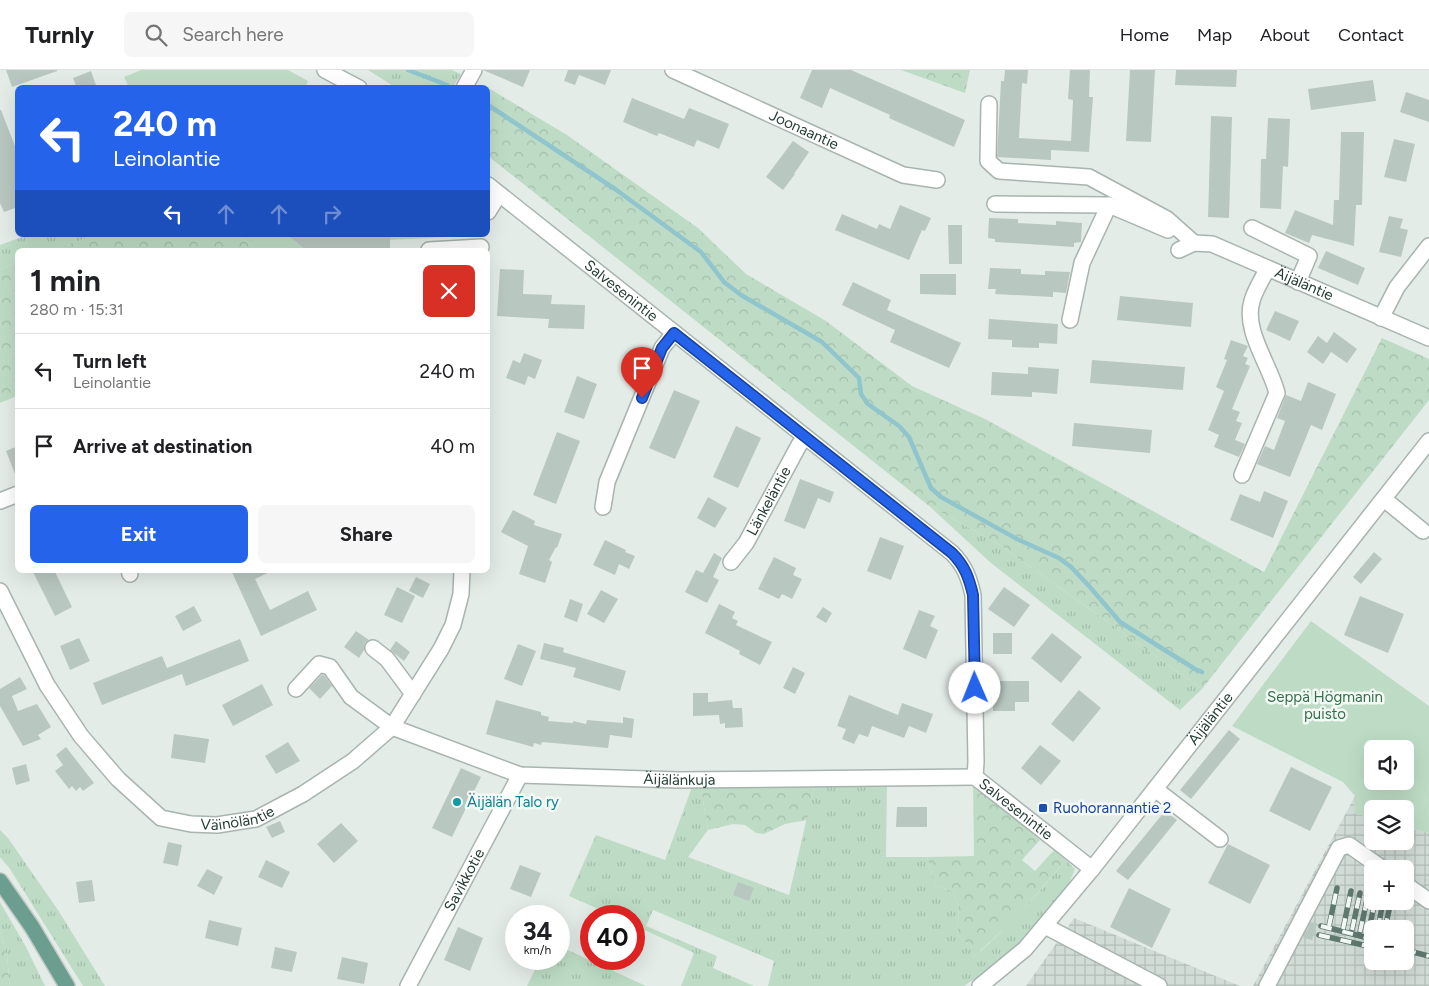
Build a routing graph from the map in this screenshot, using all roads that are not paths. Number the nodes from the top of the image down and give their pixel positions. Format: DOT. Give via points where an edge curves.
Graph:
graph roads {
  1 [pos="474,70"];
  2 [pos="672,70"];
  3 [pos="329,77"];
  4 [pos="351,85"];
  5 [pos="466,85"];
  6 [pos="989,104"];
  7 [pos="936,180"];
  8 [pos="493,190"];
  9 [pos="490,203"];
  10 [pos="995,204"];
  11 [pos="1109,205"];
  12 [pos="1252,228"];
  13 [pos="481,244"];
  14 [pos="1188,246"];
  15 [pos="1429,246"];
  16 [pos="446,248"];
  17 [pos="1267,270"];
  18 [pos="1298,282"];
  19 [pos="1382,318"];
  20 [pos="1070,320"];
  21 [pos="674,333"];
  22 [pos="1429,338"];
  23 [pos="805,437"];
  24 [pos="1429,441"];
  25 [pos="1242,475"];
  26 [pos="15,495"];
  27 [pos="1384,499"];
  28 [pos="0,501"];
  29 [pos="603,506"];
  30 [pos="1423,532"];
  31 [pos="731,562"];
  32 [pos="462,573"];
  33 [pos="0,591"];
  34 [pos="373,648"];
  35 [pos="296,689"];
  36 [pos="413,694"];
  37 [pos="392,727"];
  38 [pos="520,775"];
  39 [pos="975,776"];
  40 [pos="1155,789"];
  41 [pos="1220,839"];
  42 [pos="1370,860"];
  43 [pos="1092,869"];
  44 [pos="0,881"];
  45 [pos="1414,890"];
  46 [pos="1429,901"];
  47 [pos="1045,926"];
  48 [pos="67,986"];
  49 [pos="408,986"];
  50 [pos="980,986"];
  51 [pos="1159,986"];
  52 [pos="1267,986"];
  1 -- 5 [label="street"];
  2 -- 7 [label="street, Joonaantie" via="903,175"];
  3 -- 4 [label="street"];
  6 -- 14 [label="street" via="988,160 999,171 1089,177 1167,219"];
  8 -- 9 [label="street"];
  8 -- 21 [label="street, Salvesenintie"];
  10 -- 11 [label="street"];
  11 -- 14 [label="street" via="1163,227"];
  11 -- 20 [label="street" via="1082,263"];
  12 -- 18 [label="street" via="1309,256"];
  13 -- 16 [label="street"];
  14 -- 17 [label="street, Äijäläntie" via="1212,244"];
  15 -- 19 [label="street" via="1397,287"];
  17 -- 18 [label="street, Äijäläntie"];
  17 -- 25 [label="street" via="1252,302 1251,321 1277,393"];
  18 -- 19 [label="street, Äijäläntie"];
  19 -- 22 [label="street, Äijäläntie"];
  21 -- 23 [label="street, Salvesenintie"];
  21 -- 29 [label="street" via="662,348 608,482"];
  23 -- 31 [label="street, Länkeläntie" via="746,543"];
  23 -- 39 [label="street, Salvesenintie" via="963,564 973,595"];
  24 -- 27 [label="street, Äijäläntie"];
  26 -- 28 [label="street"];
  27 -- 30 [label="street"];
  27 -- 40 [label="street, Äijäläntie"];
  32 -- 36 [label="street, Väinöläntie" via="461,594 453,626"];
  33 -- 37 [label="street, Väinöläntie" via="47,684 81,736 118,779 162,818 217,825 256,819 353,762"];
  34 -- 36 [label="street" via="387,659"];
  35 -- 37 [label="street, Äijälänkuja" via="319,664 324,664 330,667 351,697"];
  36 -- 37 [label="street, Väinöläntie"];
  37 -- 38 [label="street, Äijälänkuja"];
  38 -- 39 [label="street, Äijälänkuja" via="679,780"];
  38 -- 49 [label="street, Savikkotie"];
  39 -- 43 [label="street, Salvesenintie"];
  40 -- 41 [label="street"];
  40 -- 43 [label="street, Äijäläntie"];
  42 -- 52 [label="street" via="1349,845 1339,848"];
  43 -- 47 [label="street, Äijäläntie"];
  44 -- 48 [label="main road"];
  45 -- 46 [label="street"];
  47 -- 50 [label="street, Äijäläntie" via="1026,949"];
  47 -- 51 [label="street"];
}
